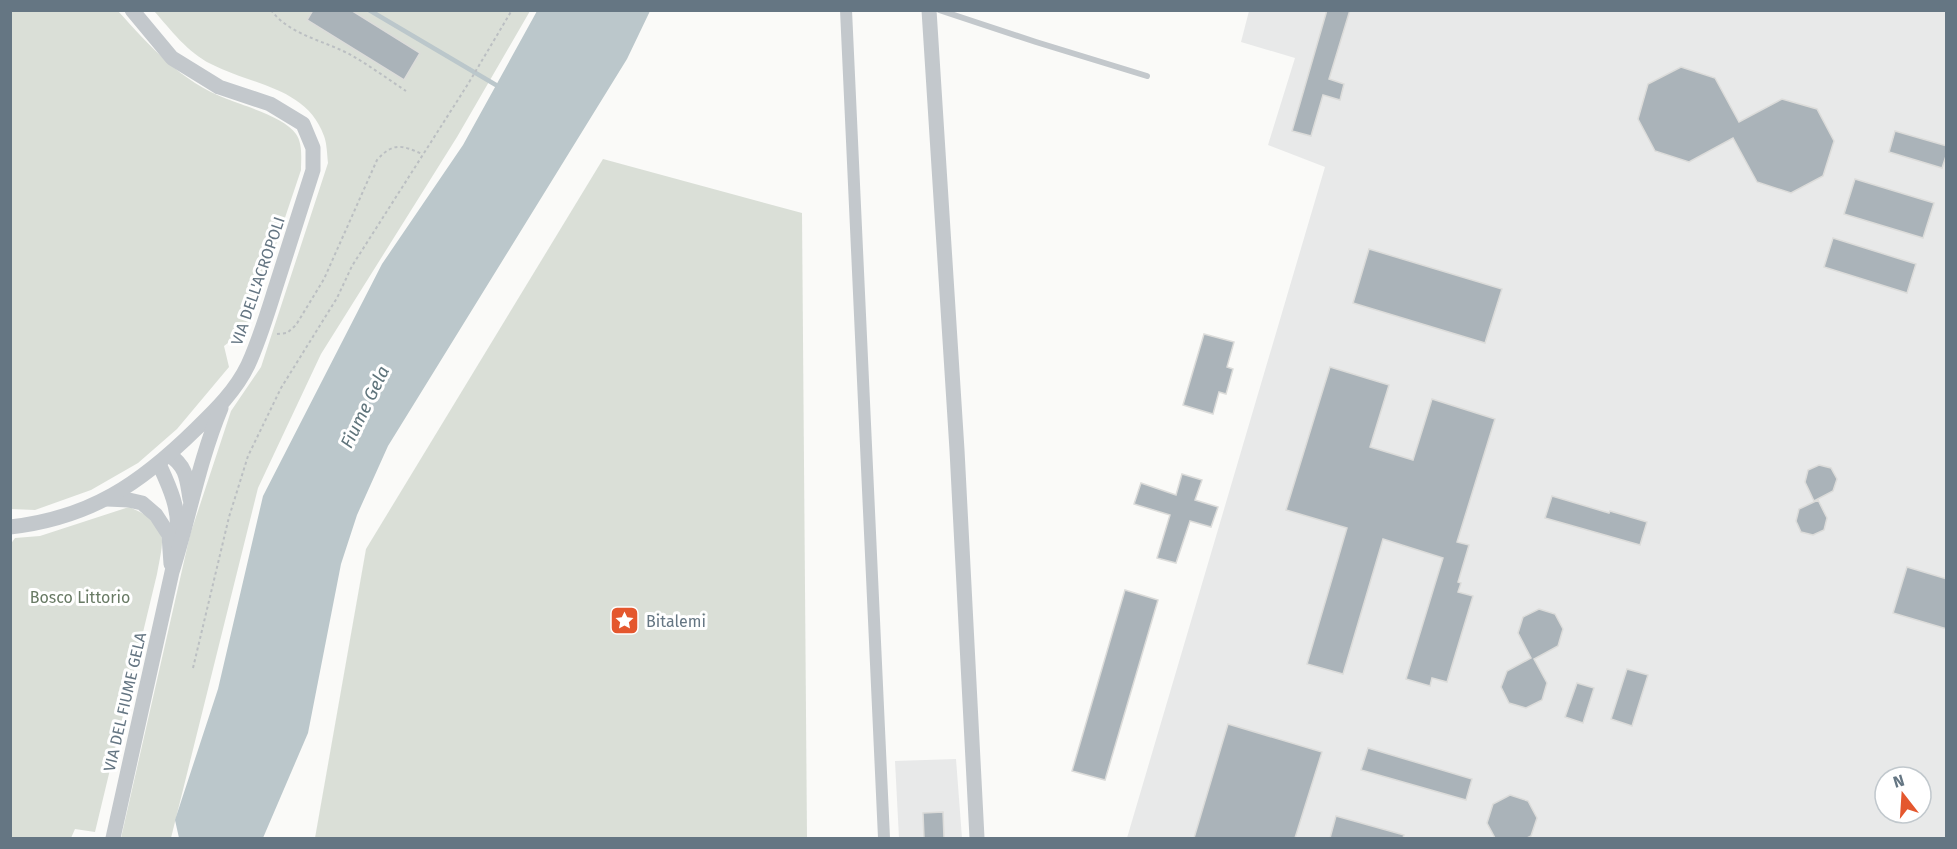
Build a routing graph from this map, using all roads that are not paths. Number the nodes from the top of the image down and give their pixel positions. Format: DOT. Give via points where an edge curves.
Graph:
graph roads {
  1 [pos="132,10"];
  2 [pos="846,10"];
  3 [pos="929,10"];
  4 [pos="939,10"];
  5 [pos="1147,76"];
  6 [pos="223,403"];
  7 [pos="164,460"];
  8 [pos="107,499"];
  9 [pos="190,502"];
  10 [pos="10,527"];
  11 [pos="172,573"];
  12 [pos="113,838"];
  13 [pos="884,838"];
  14 [pos="977,838"];
  1 -- 6 [label="street, VIA DELL'ACROPOLI" via="172,58 219,87 270,104 303,124 313,148 313,170 263,328 247,367"];
  2 -- 13 [label="street"];
  3 -- 14 [label="street"];
  4 -- 5 [label="lane"];
  6 -- 7 [label="street, VIA DELL'ACROPOLI"];
  6 -- 9 [label="street"];
  7 -- 8 [label="street, VIA DELL'ACROPOLI"];
  7 -- 9 [label="street" via="179,461"];
  7 -- 11 [label="street" via="178,514"];
  8 -- 10 [label="street, VIA DELL'ACROPOLI" via="58,519"];
  8 -- 11 [label="street" via="142,503 156,514 169,535"];
  9 -- 11 [label="street"];
  11 -- 12 [label="street, VIA DEL FIUME GELA"];
}
